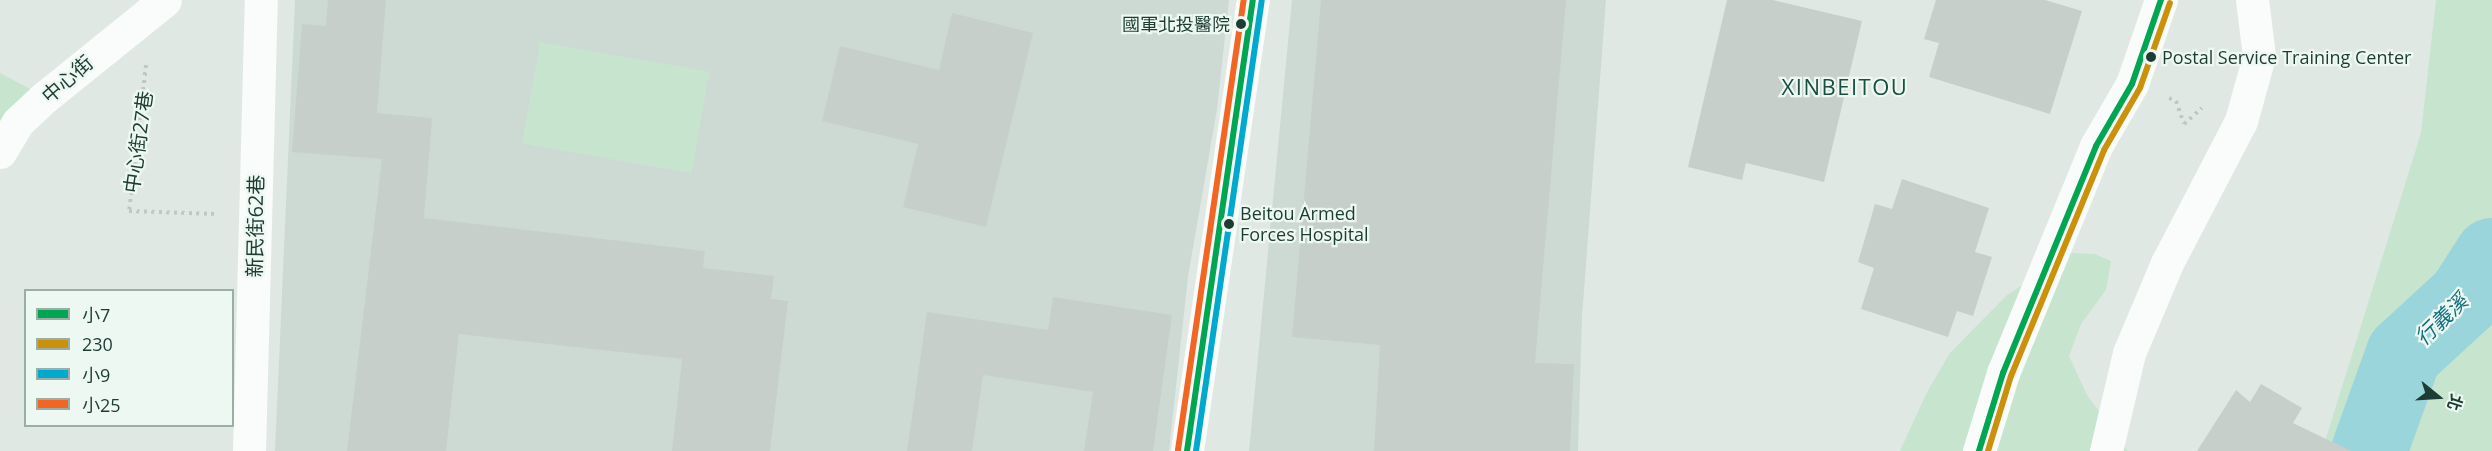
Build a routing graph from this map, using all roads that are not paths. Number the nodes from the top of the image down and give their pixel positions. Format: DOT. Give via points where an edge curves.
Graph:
graph roads {
  1 [pos="261,0"];
  2 [pos="1253,0"];
  3 [pos="2161,0"];
  4 [pos="2234,0"];
  5 [pos="2252,0"];
  6 [pos="152,6"];
  7 [pos="2247,97"];
  8 [pos="0,153"];
  9 [pos="249,451"];
  10 [pos="1187,451"];
  11 [pos="1979,451"];
  12 [pos="2106,451"];
  1 -- 9 [label="street, 新民街62巷"];
  2 -- 10 [label="street"];
  3 -- 11 [label="street" via="2132,84 2096,146 2003,373"];
  4 -- 7 [label="street"];
  5 -- 7 [label="street" via="2259,56"];
  6 -- 8 [label="street, 中心街" via="25,116"];
  7 -- 12 [label="street" via="2241,121 2167,263 2129,352"];
}
